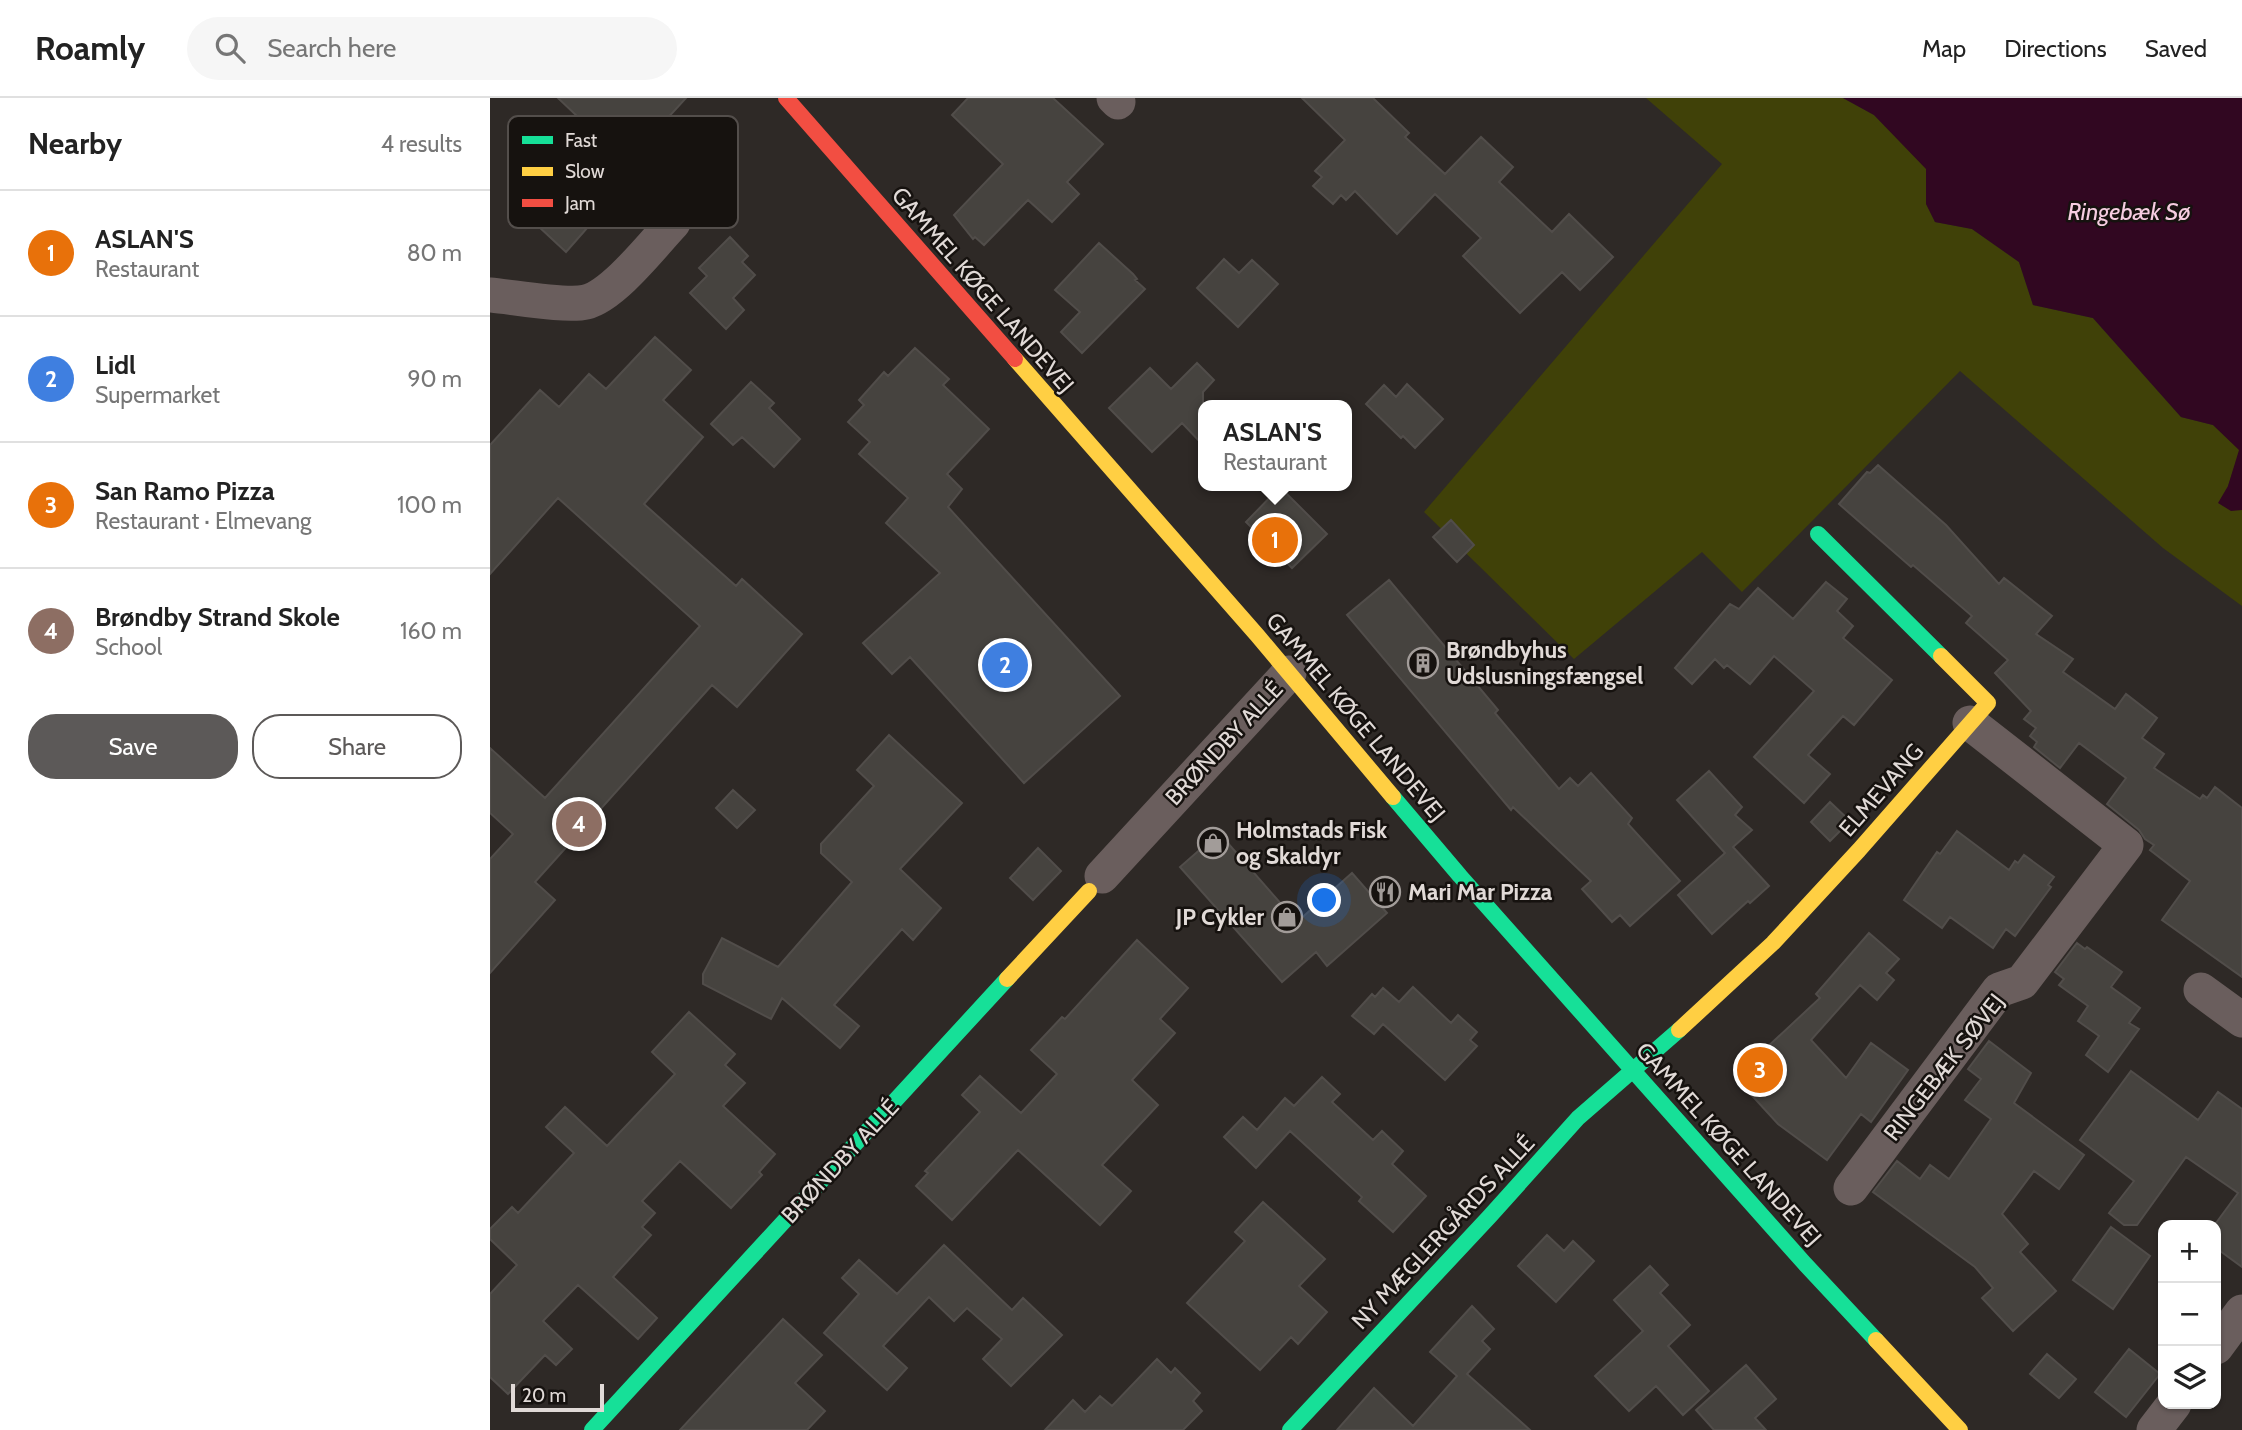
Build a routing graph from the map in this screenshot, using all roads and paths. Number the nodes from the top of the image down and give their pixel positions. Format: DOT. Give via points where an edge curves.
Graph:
graph roads {
  1 [pos="786,98"];
  2 [pos="668,228"];
  3 [pos="490,295"];
  4 [pos="1818,534"];
  5 [pos="1289,673"];
  6 [pos="1970,723"];
  7 [pos="1096,884"];
  8 [pos="2202,990"];
  9 [pos="2242,1020"];
  10 [pos="1633,1070"];
  11 [pos="1851,1188"];
  12 [pos="2242,1312"];
  13 [pos="2217,1346"];
  14 [pos="2170,1409"];
  15 [pos="592,1430"];
  16 [pos="1290,1430"];
  17 [pos="1961,1430"];
  18 [pos="2154,1430"];
  1 -- 5 [label="street, GAMMEL KØGE LANDEVEJ"];
  2 -- 3 [label="street" via="614,286 586,302"];
  4 -- 6 [label="street, ELMEVANG" via="1988,703"];
  5 -- 7 [label="street, BRØNDBY ALLÉ"];
  5 -- 10 [label="street, GAMMEL KØGE LANDEVEJ" via="1460,876"];
  6 -- 10 [label="street, ELMEVANG" via="1773,943"];
  6 -- 11 [label="street, RINGEBÆK SØVEJ" via="2126,845 2022,982 1999,990"];
  7 -- 15 [label="street, BRØNDBY ALLÉ"];
  8 -- 9 [label="street"];
  10 -- 16 [label="street, NY MÆGLERGÅRDS ALLÉ" via="1578,1118"];
  10 -- 17 [label="street, GAMMEL KØGE LANDEVEJ" via="1805,1264"];
  12 -- 13 [label="street"];
  14 -- 18 [label="street"];
}
